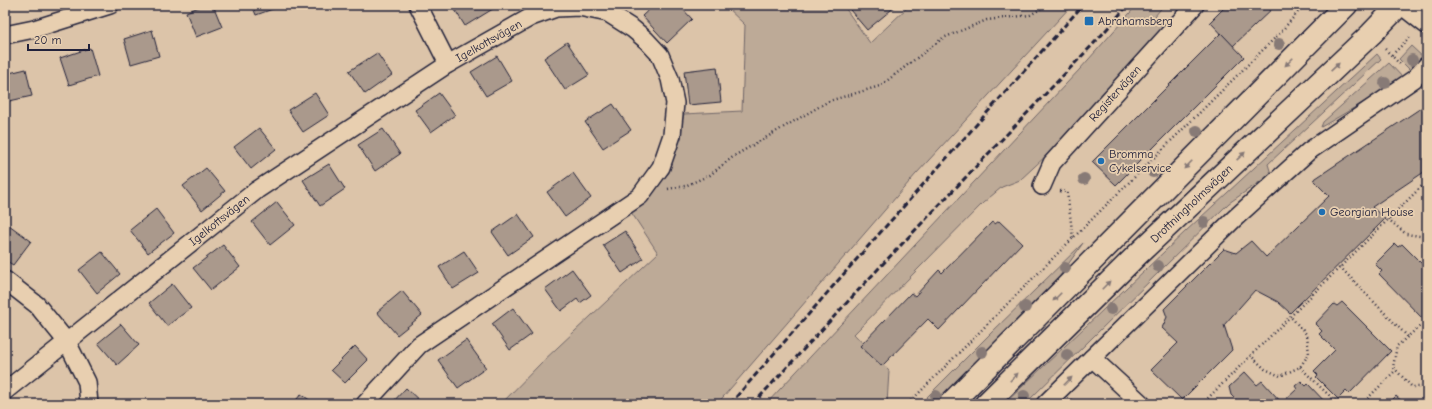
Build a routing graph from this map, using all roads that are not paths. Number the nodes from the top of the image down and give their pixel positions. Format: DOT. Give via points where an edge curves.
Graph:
graph roads {
  1 [pos="110,5"];
  2 [pos="418,5"];
  3 [pos="1195,5"];
  4 [pos="1346,5"];
  5 [pos="1399,5"];
  6 [pos="1404,5"];
  7 [pos="1426,22"];
  8 [pos="5,35"];
  9 [pos="448,64"];
  10 [pos="1427,65"];
  11 [pos="1042,186"];
  12 [pos="5,280"];
  13 [pos="67,342"];
  14 [pos="1092,358"];
  15 [pos="5,391"];
  16 [pos="89,404"];
  17 [pos="365,404"];
  18 [pos="950,404"];
  19 [pos="986,404"];
  20 [pos="1045,404"];
  21 [pos="1142,404"];
  1 -- 8 [label="street"];
  2 -- 9 [label="street"];
  3 -- 11 [label="street, Registervägen" via="1052,163"];
  4 -- 18 [label="main road, one-way"];
  19 -- 5 [label="main road, Drottningholmsvägen, one-way" via="1137,254"];
  6 -- 7 [label="street"];
  9 -- 13 [label="street, Igelkottsvägen" via="257,190"];
  9 -- 17 [label="street, Igelkottsvägen" via="531,17 556,8 579,7 608,13 633,29 660,55 670,79 675,103 672,135 661,167 640,196 419,344"];
  10 -- 14 [label="street" via="1414,80 1309,151 1234,219"];
  12 -- 13 [label="street" via="37,305"];
  13 -- 15 [label="street, Igelkottsvägen"];
  13 -- 16 [label="street" via="87,382"];
  20 -- 14 [label="street, one-way"];
  14 -- 21 [label="street"];
}
